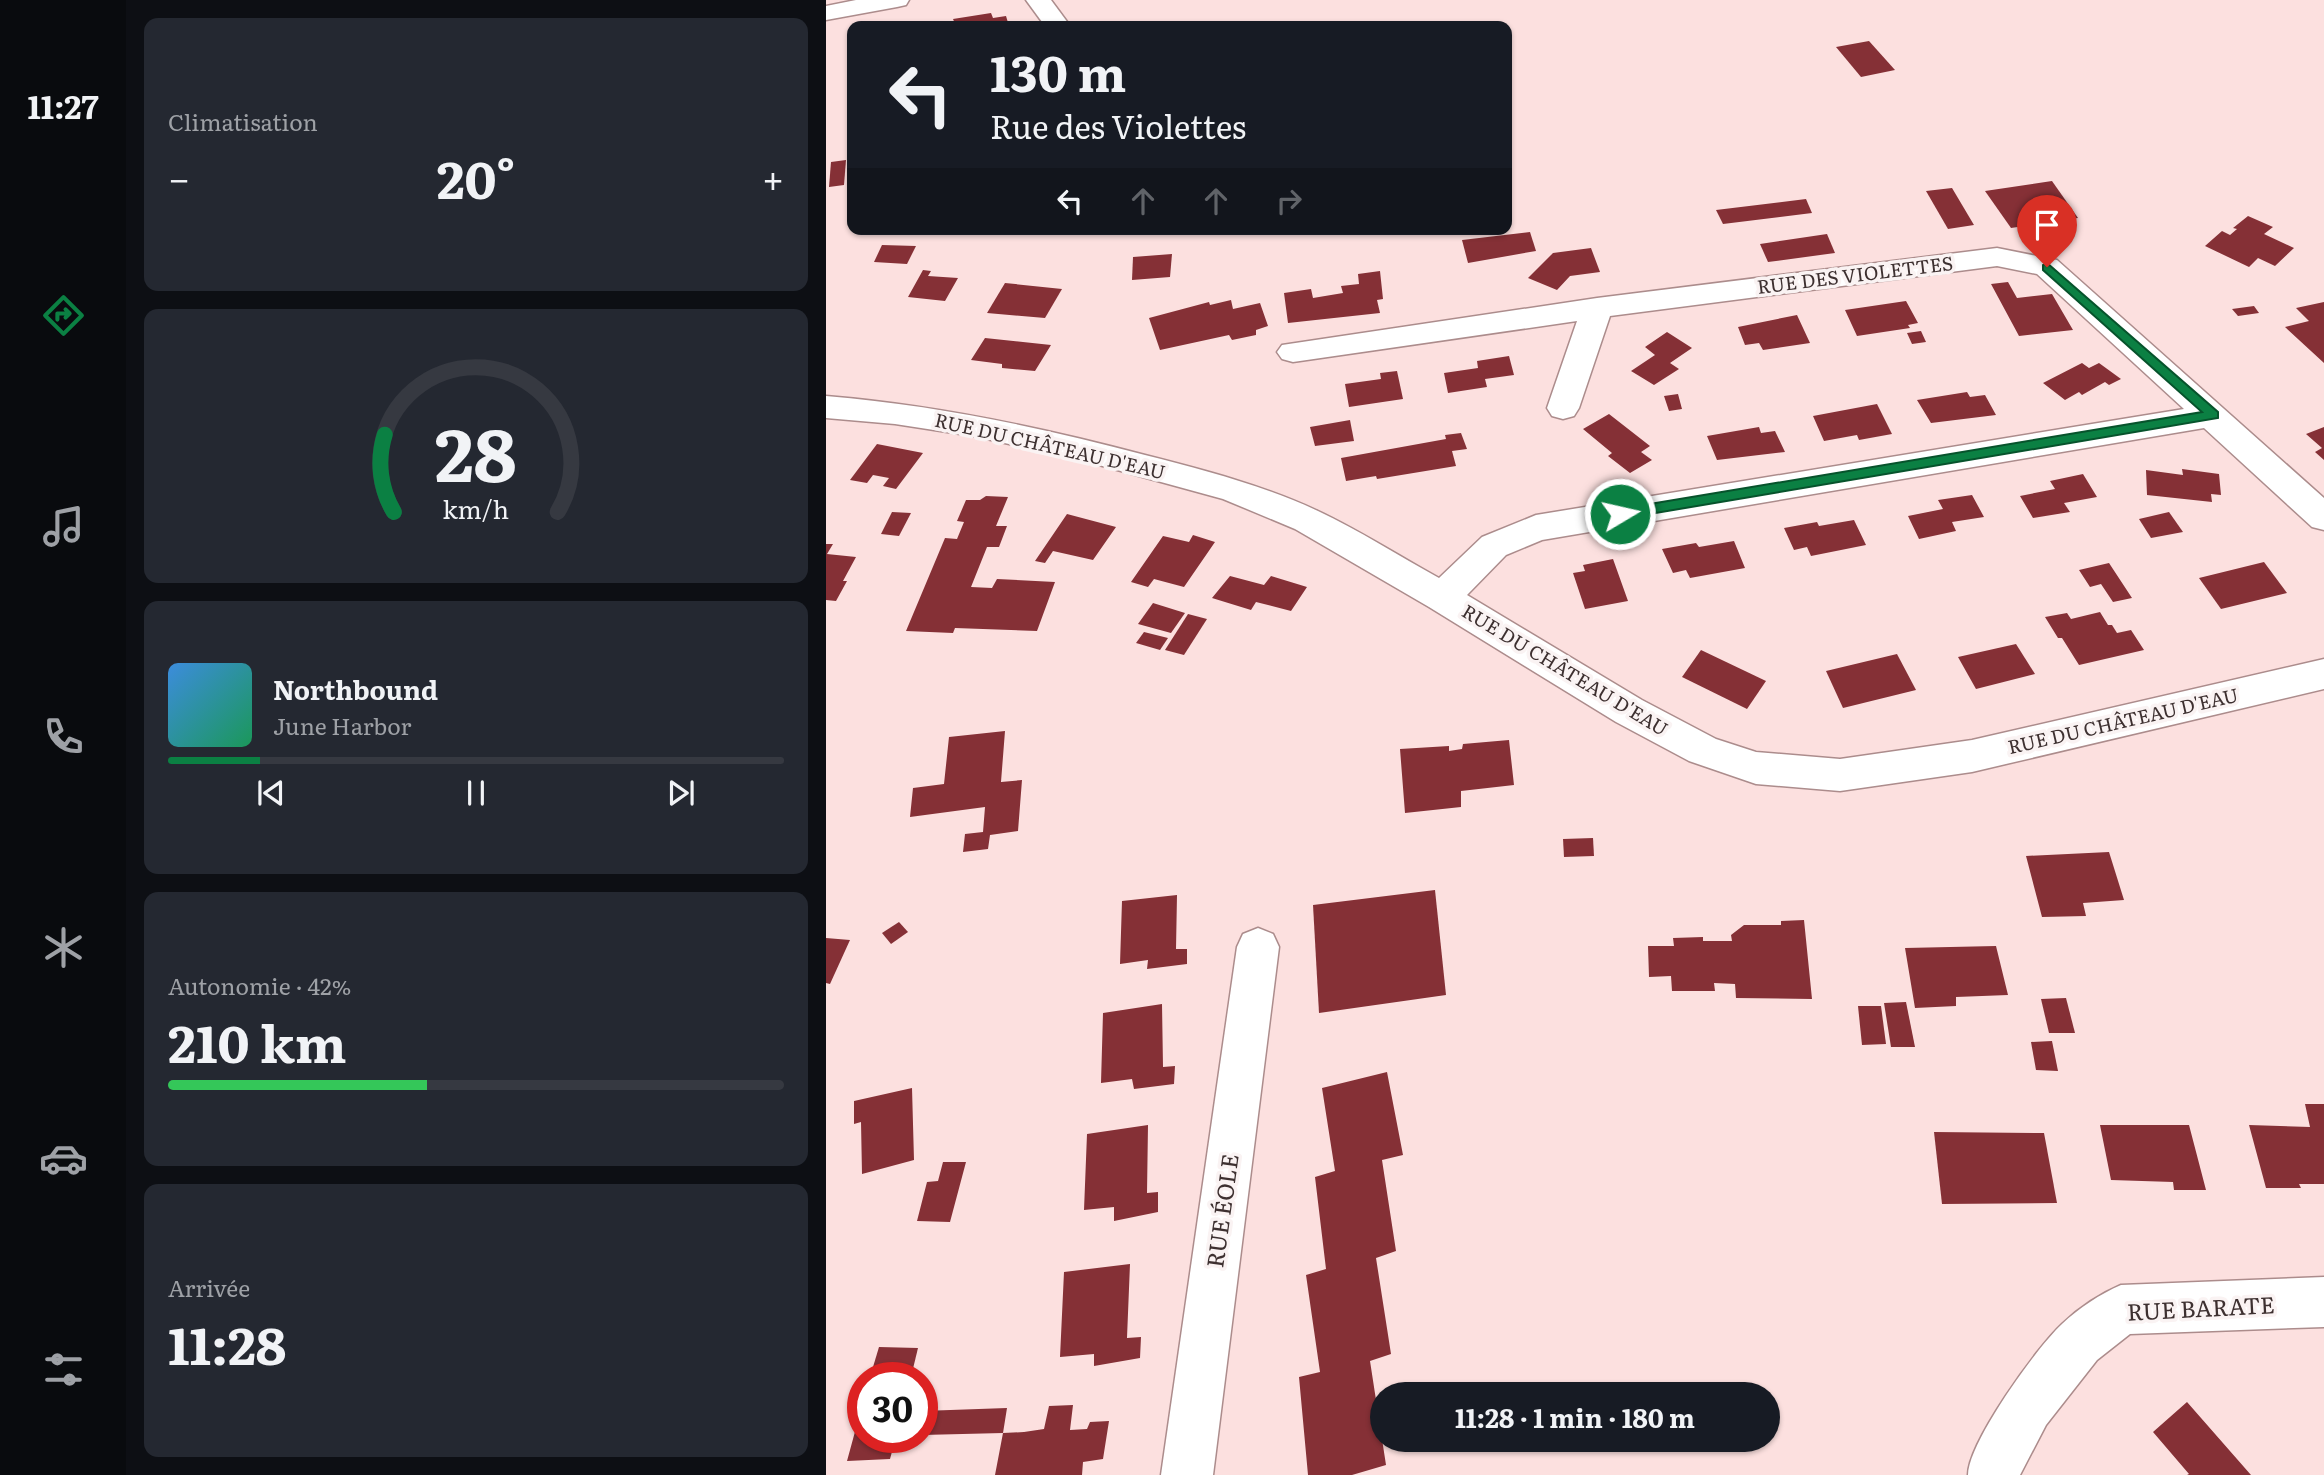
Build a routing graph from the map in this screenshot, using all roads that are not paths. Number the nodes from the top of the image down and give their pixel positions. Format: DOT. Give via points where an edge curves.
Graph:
graph roads {
  1 [pos="897,0"];
  2 [pos="1038,0"];
  3 [pos="826,13"];
  4 [pos="1054,21"];
  5 [pos="1598,308"];
  6 [pos="1293,352"];
  7 [pos="826,407"];
  8 [pos="1563,408"];
  9 [pos="2213,415"];
  10 [pos="2324,518"];
  11 [pos="1442,597"];
  12 [pos="2324,674"];
  13 [pos="1258,947"];
  14 [pos="2324,1303"];
  15 [pos="1187,1475"];
  16 [pos="1994,1475"];
  1 -- 3 [label="street"];
  2 -- 4 [label="street"];
  5 -- 6 [label="street, RUE DES VIOLETTES"];
  5 -- 8 [label="street"];
  5 -- 9 [label="street, RUE DES VIOLETTES" via="1997,257 2047,267"];
  7 -- 11 [label="street, RUE DU CHÂTEAU D'EAU" via="973,425 1233,490 1307,520"];
  9 -- 10 [label="street, RUE DES VIOLETTES"];
  9 -- 11 [label="street" via="1536,528 1494,545"];
  11 -- 12 [label="street, RUE DU CHÂTEAU D'EAU" via="1629,711 1703,750 1756,768 1840,775 1972,756"];
  13 -- 15 [label="street, RUE ÉOLE"];
  14 -- 16 [label="street, RUE BARATE" via="2121,1310 2079,1342 2028,1407"];
}
